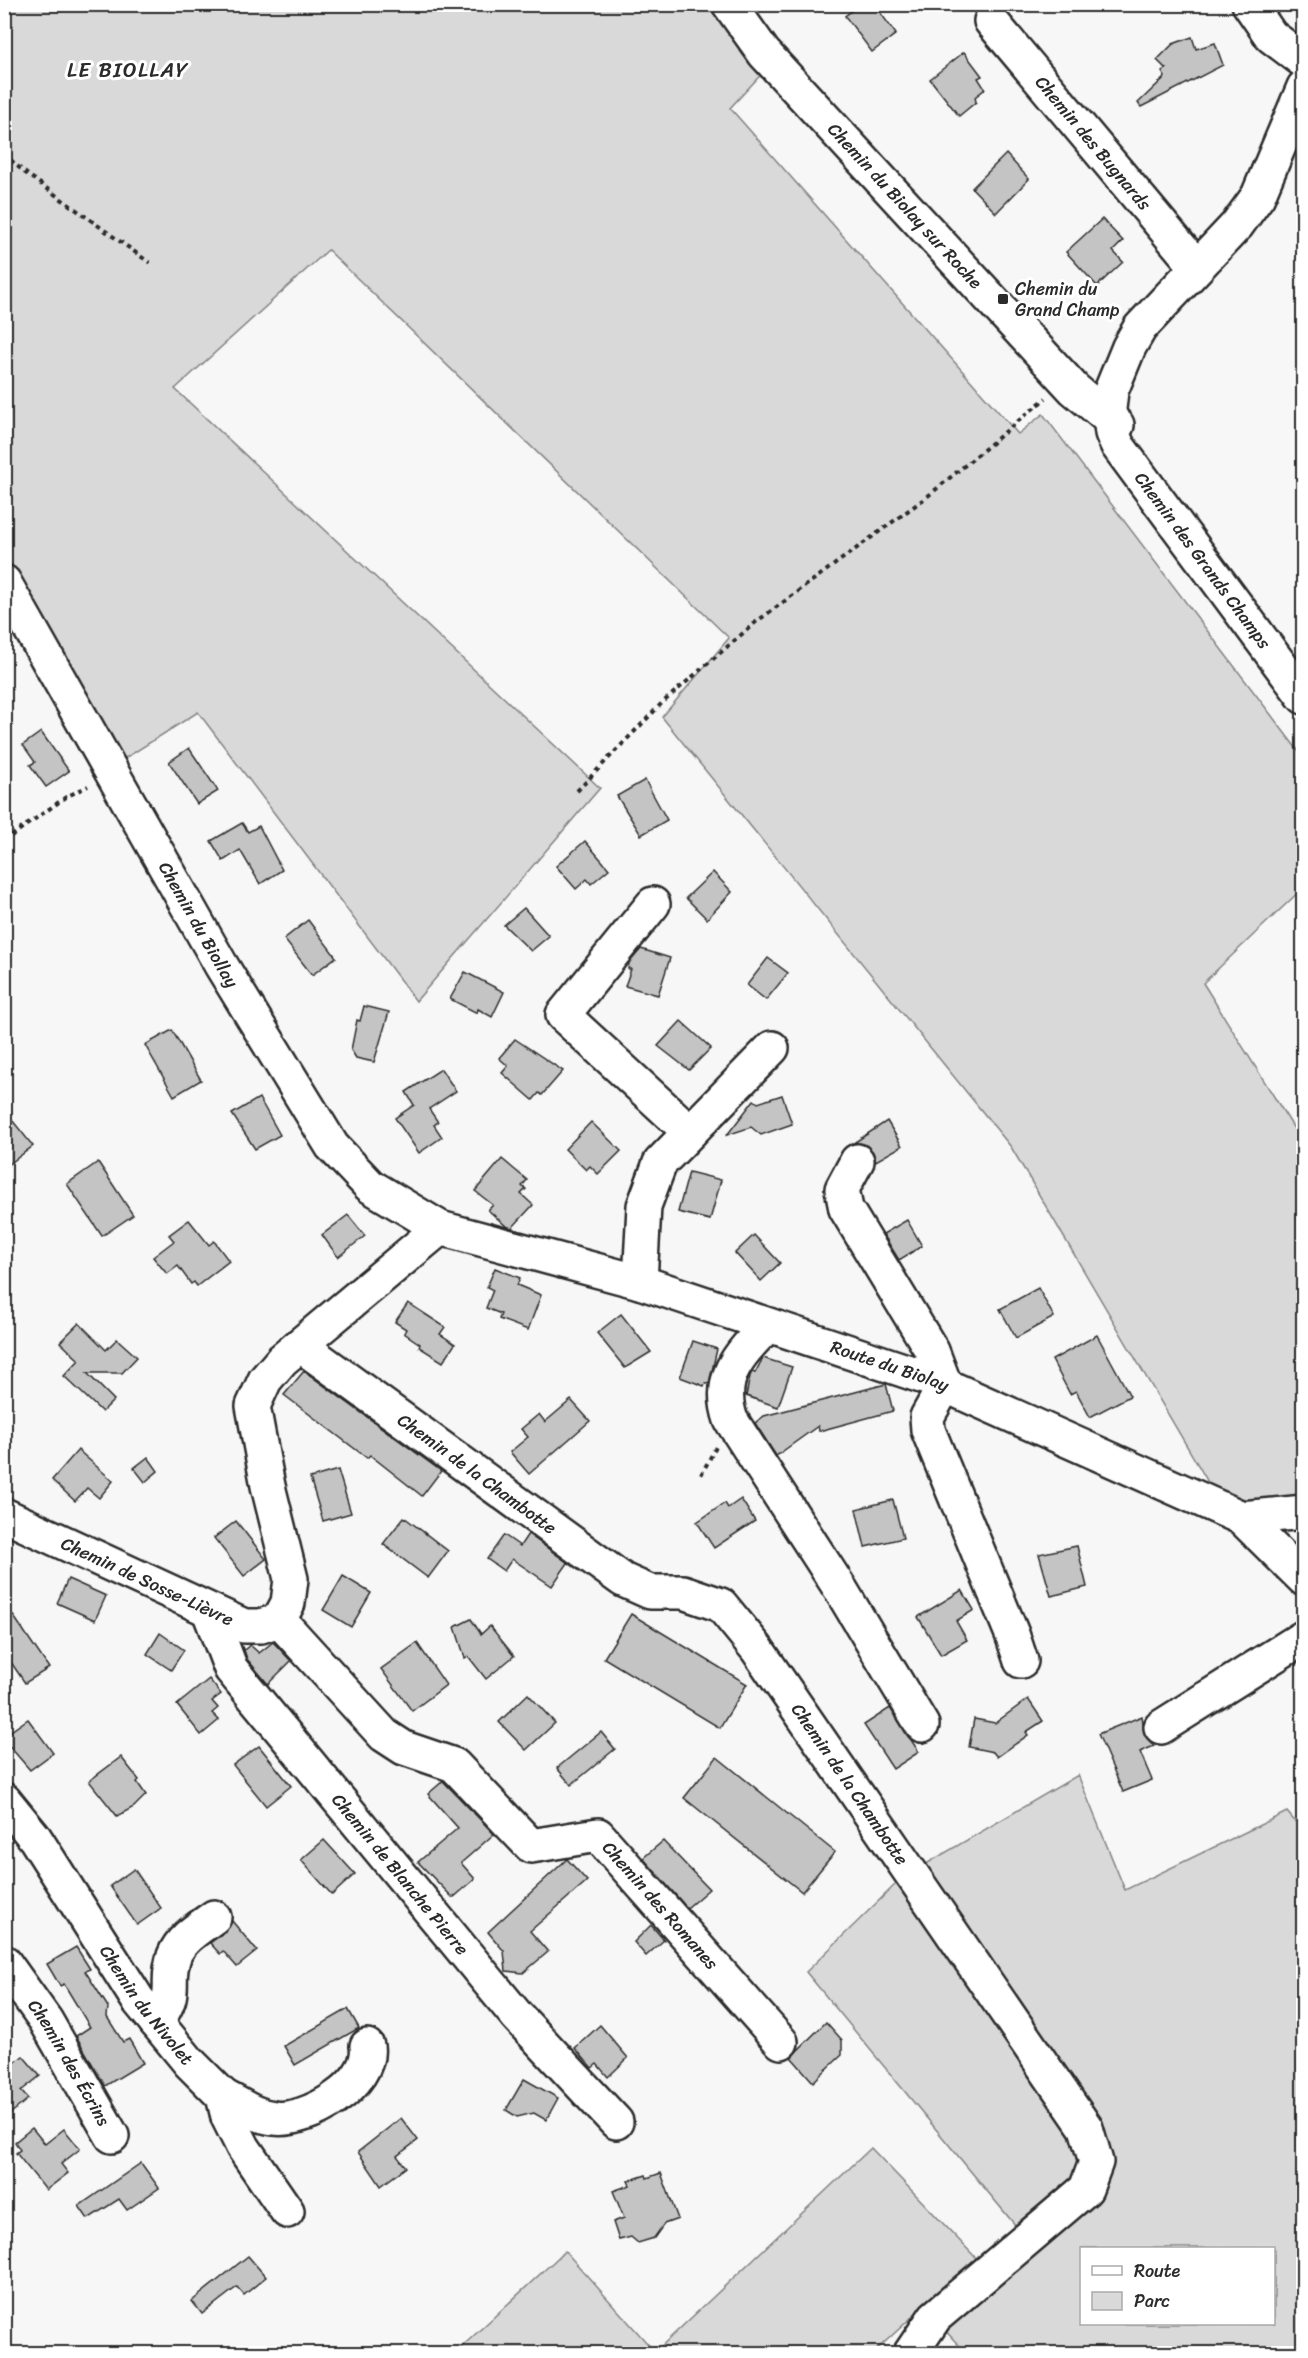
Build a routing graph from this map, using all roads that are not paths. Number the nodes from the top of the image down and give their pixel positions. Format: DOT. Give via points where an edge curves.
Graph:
graph roads {
  1 [pos="729,4"];
  2 [pos="1249,4"];
  3 [pos="991,21"];
  4 [pos="1304,62"];
  5 [pos="1304,87"];
  6 [pos="1196,266"];
  7 [pos="1115,424"];
  8 [pos="4,582"];
  9 [pos="1304,697"];
  10 [pos="653,904"];
  11 [pos="772,1048"];
  12 [pos="690,1132"];
  13 [pos="857,1161"];
  14 [pos="441,1228"];
  15 [pos="640,1282"];
  16 [pos="768,1324"];
  17 [pos="300,1345"];
  18 [pos="945,1385"];
  19 [pos="1304,1512"];
  20 [pos="4,1515"];
  21 [pos="1242,1518"];
  22 [pos="1304,1579"];
  23 [pos="208,1611"];
  24 [pos="279,1620"];
  25 [pos="1304,1638"];
  26 [pos="1021,1661"];
  27 [pos="922,1725"];
  28 [pos="1161,1727"];
  29 [pos="4,1800"];
  30 [pos="214,1917"];
  31 [pos="4,1962"];
  32 [pos="156,2022"];
  33 [pos="781,2042"];
  34 [pos="367,2046"];
  35 [pos="223,2096"];
  36 [pos="616,2122"];
  37 [pos="112,2136"];
  38 [pos="287,2211"];
  39 [pos="910,2354"];
  1 -- 7 [label="street, Chemin du Biolay sur Roche" via="764,52 1071,385"];
  2 -- 4 [label="street" via="1271,36"];
  3 -- 6 [label="street, Chemin des Bugnards"];
  5 -- 6 [label="street" via="1258,196 1237,225"];
  6 -- 7 [label="street" via="1140,328 1111,391"];
  7 -- 9 [label="street, Chemin des Grands Champs"];
  8 -- 14 [label="street, Chemin du Biollay" via="221,965 332,1146 370,1186"];
  10 -- 12 [label="street" via="563,1015"];
  11 -- 12 [label="street"];
  12 -- 15 [label="street" via="660,1163 644,1206"];
  13 -- 18 [label="street" via="842,1189 846,1209 932,1351"];
  14 -- 15 [label="street, Route du Biolay"];
  14 -- 17 [label="street"];
  15 -- 16 [label="street, Route du Biolay"];
  16 -- 18 [label="street, Route du Biolay"];
  16 -- 27 [label="street" via="741,1353 731,1371 724,1390 731,1420 841,1590"];
  17 -- 24 [label="street" via="265,1380 253,1406 291,1579 288,1603"];
  17 -- 39 [label="street, Chemin de la Chambotte" via="623,1580 650,1592 683,1592 721,1605 757,1649 1086,2128 1096,2162 1086,2189 935,2317"];
  18 -- 21 [label="street, Route du Biolay"];
  18 -- 26 [label="street" via="927,1417 928,1430"];
  19 -- 21 [label="street"];
  20 -- 23 [label="street, Chemin de Sosse-Lièvre"];
  21 -- 22 [label="street, Route du Biolay"];
  23 -- 24 [label="street, Chemin de Sosse-Lièvre" via="244,1626"];
  23 -- 36 [label="street, Chemin de Blanche Pierre" via="231,1669 517,2016"];
  24 -- 33 [label="street, Chemin des Romanes" via="384,1735 404,1748 454,1765 531,1846 598,1835"];
  25 -- 28 [label="street"];
  29 -- 32 [label="street, Chemin du Nivolet" via="35,1838 120,1973"];
  30 -- 32 [label="street" via="190,1934 174,1955 171,1996"];
  31 -- 37 [label="street, Chemin des Écrins" via="46,2021"];
  32 -- 35 [label="street, Chemin du Nivolet"];
  34 -- 35 [label="street" via="365,2067 356,2080 306,2114 276,2119"];
  35 -- 38 [label="street, Chemin du Nivolet" via="228,2118 243,2147"];
}
